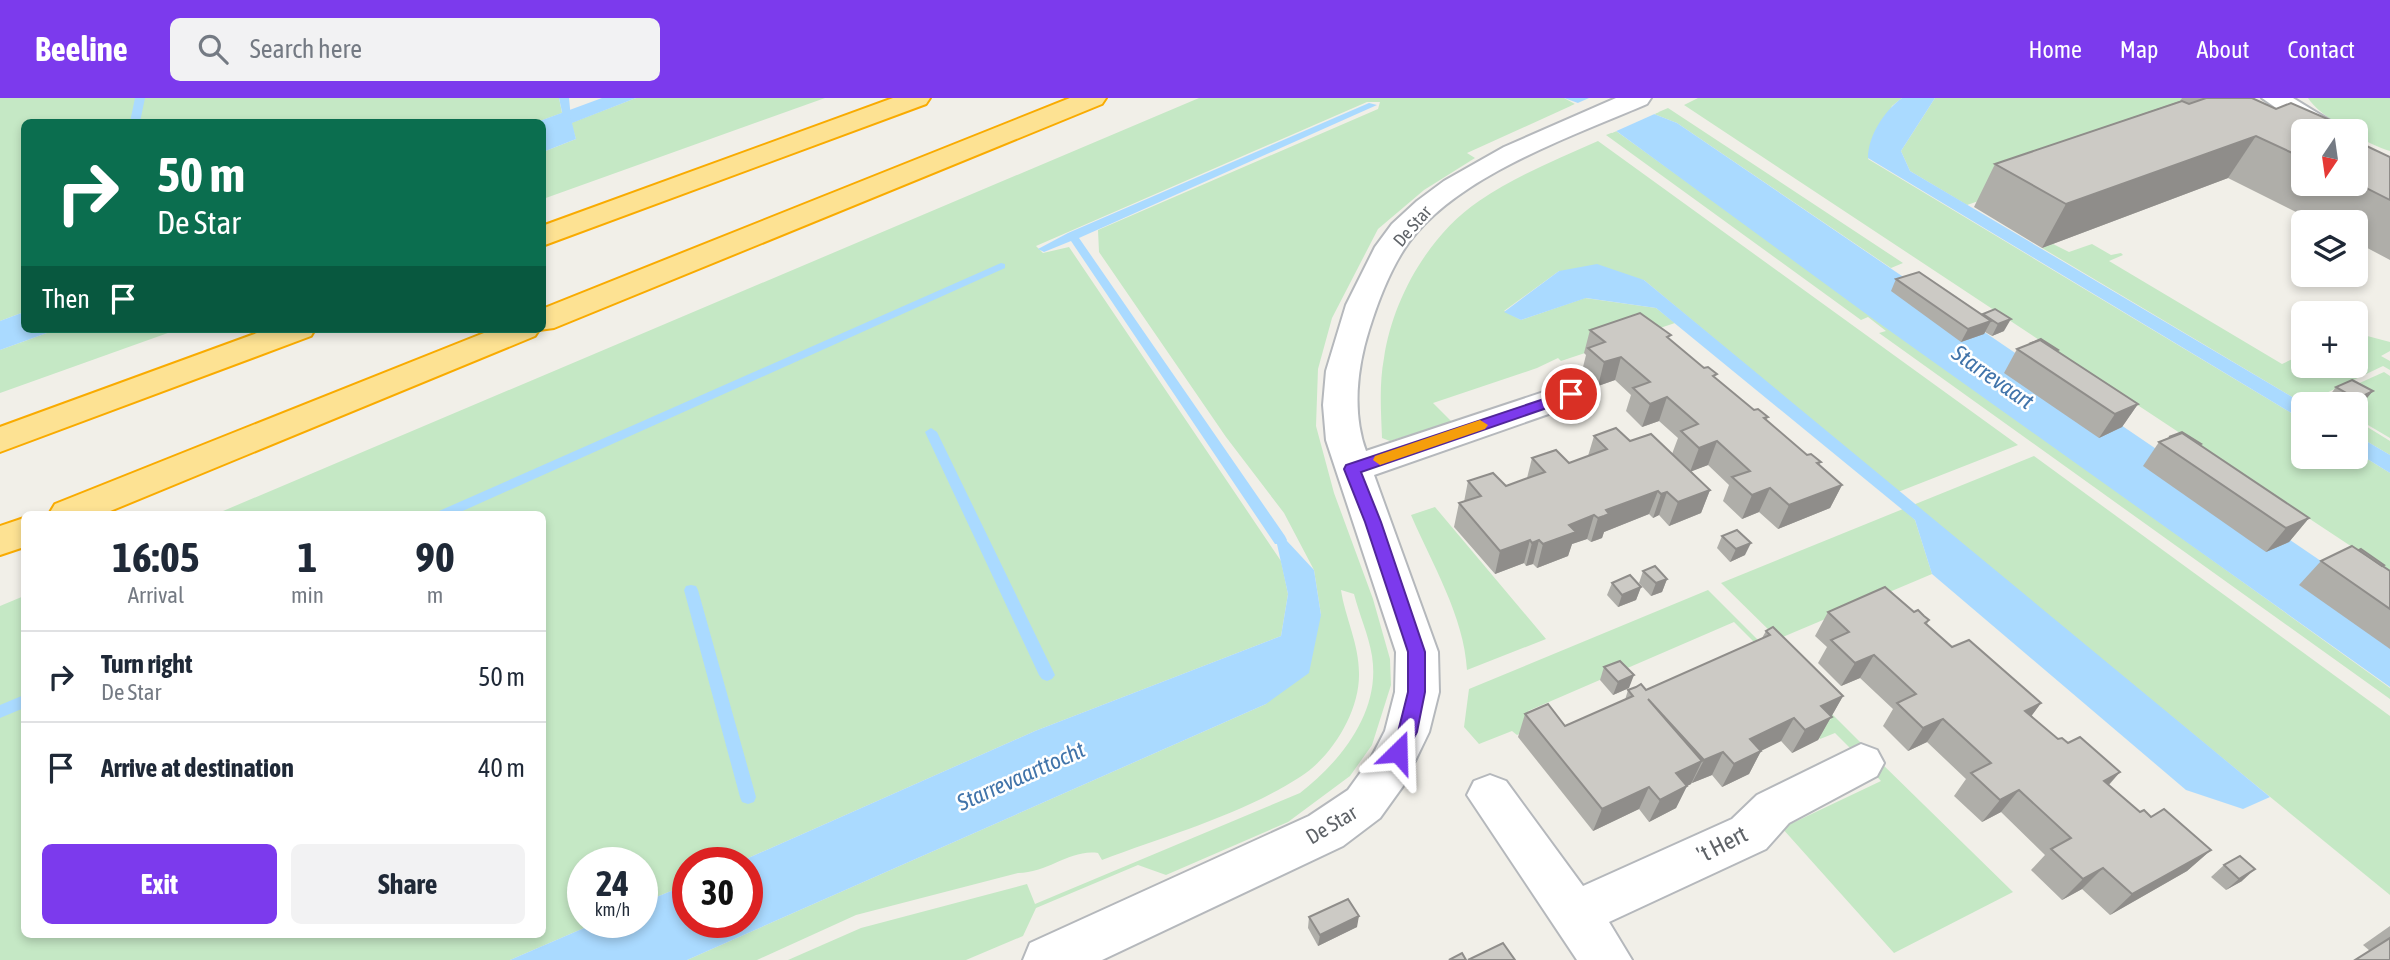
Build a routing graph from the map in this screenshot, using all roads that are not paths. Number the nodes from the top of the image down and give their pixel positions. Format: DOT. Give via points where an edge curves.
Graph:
graph roads {
  1 [pos="917,98"];
  2 [pos="1093,98"];
  3 [pos="1638,98"];
  4 [pos="2275,98"];
  5 [pos="2308,119"];
  6 [pos="546,236"];
  7 [pos="546,319"];
  8 [pos="288,333"];
  9 [pos="513,333"];
  10 [pos="1571,394"];
  11 [pos="0,440"];
  12 [pos="1352,469"];
  13 [pos="75,511"];
  14 [pos="21,533"];
  15 [pos="0,541"];
  16 [pos="1861,763"];
  17 [pos="1490,794"];
  18 [pos="1574,914"];
  19 [pos="1048,960"];
  20 [pos="1607,960"];
  1 -- 6 [label="highway"];
  2 -- 7 [label="highway"];
  3 -- 12 [label="street, De Star" via="1488,167 1437,198 1401,233 1373,281 1344,360 1339,412"];
  4 -- 5 [label="street"];
  8 -- 11 [label="highway"];
  9 -- 13 [label="highway"];
  10 -- 12 [label="street"];
  12 -- 19 [label="street, De Star" via="1417,652 1408,732 1388,772 1364,804 1326,831"];
  14 -- 15 [label="highway"];
  16 -- 18 [label="street, 't Hert" via="1773,809 1749,834"];
  17 -- 18 [label="street"];
  18 -- 20 [label="street"];
}
